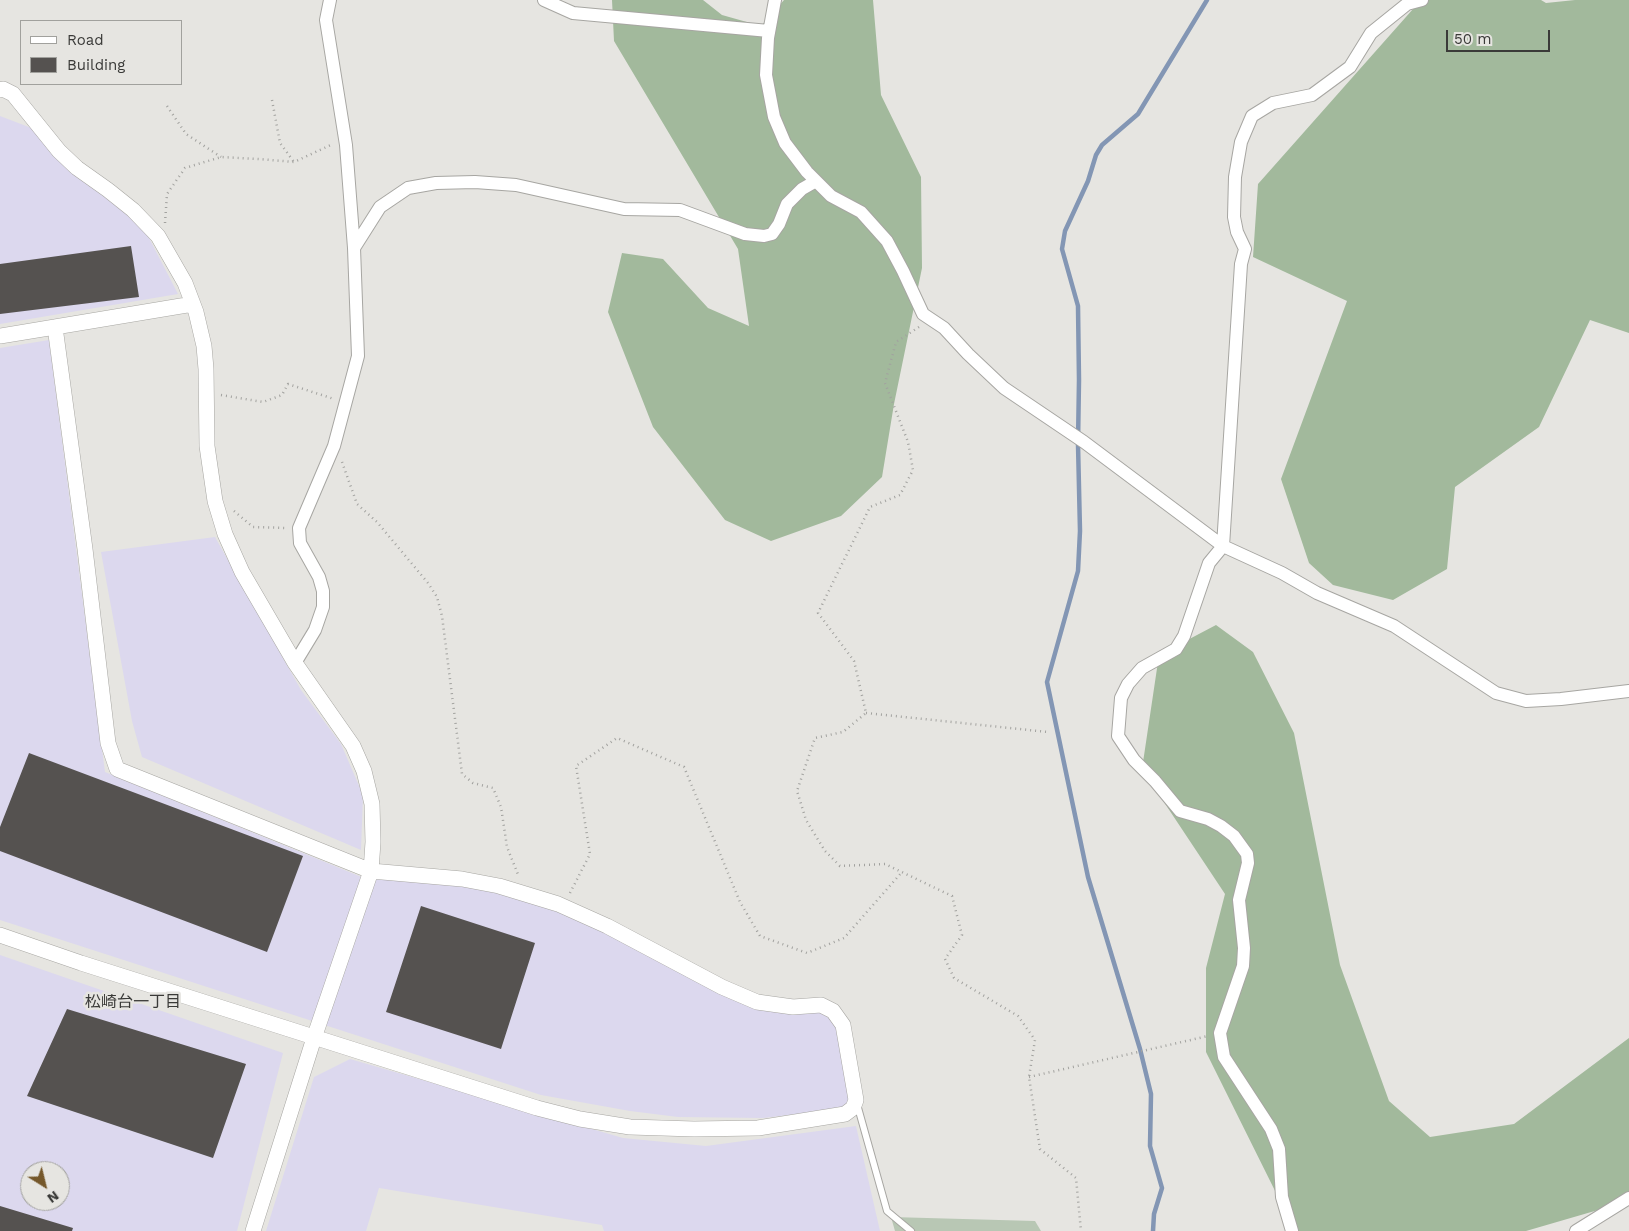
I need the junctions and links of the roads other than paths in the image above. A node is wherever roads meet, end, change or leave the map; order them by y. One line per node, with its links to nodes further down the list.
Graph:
1 (330, 0): 8 (street)
2 (544, 0): 5 (street)
3 (775, 0): 5 (street)
4 (1422, 0): 12 (street)
5 (769, 32): 7 (street)
6 (1, 88): 9 (street)
7 (816, 182): 8 (street); 12 (street)
8 (354, 248): 13 (street)
9 (193, 304): 10 (street); 13 (street)
10 (55, 327): 11 (street); 15 (street)
11 (0, 336)
12 (1223, 546): 14 (street); 22 (street)
13 (295, 663): 15 (street)
14 (1629, 691)
15 (371, 871): 17 (street); 18 (street)
16 (0, 935): 17 (street)
17 (314, 1038): 18 (street); 20 (street)
18 (856, 1100): 21 (lane)
19 (1629, 1198): 23 (street)
20 (253, 1231)
21 (911, 1231)
22 (1292, 1231)
23 (1576, 1231)

